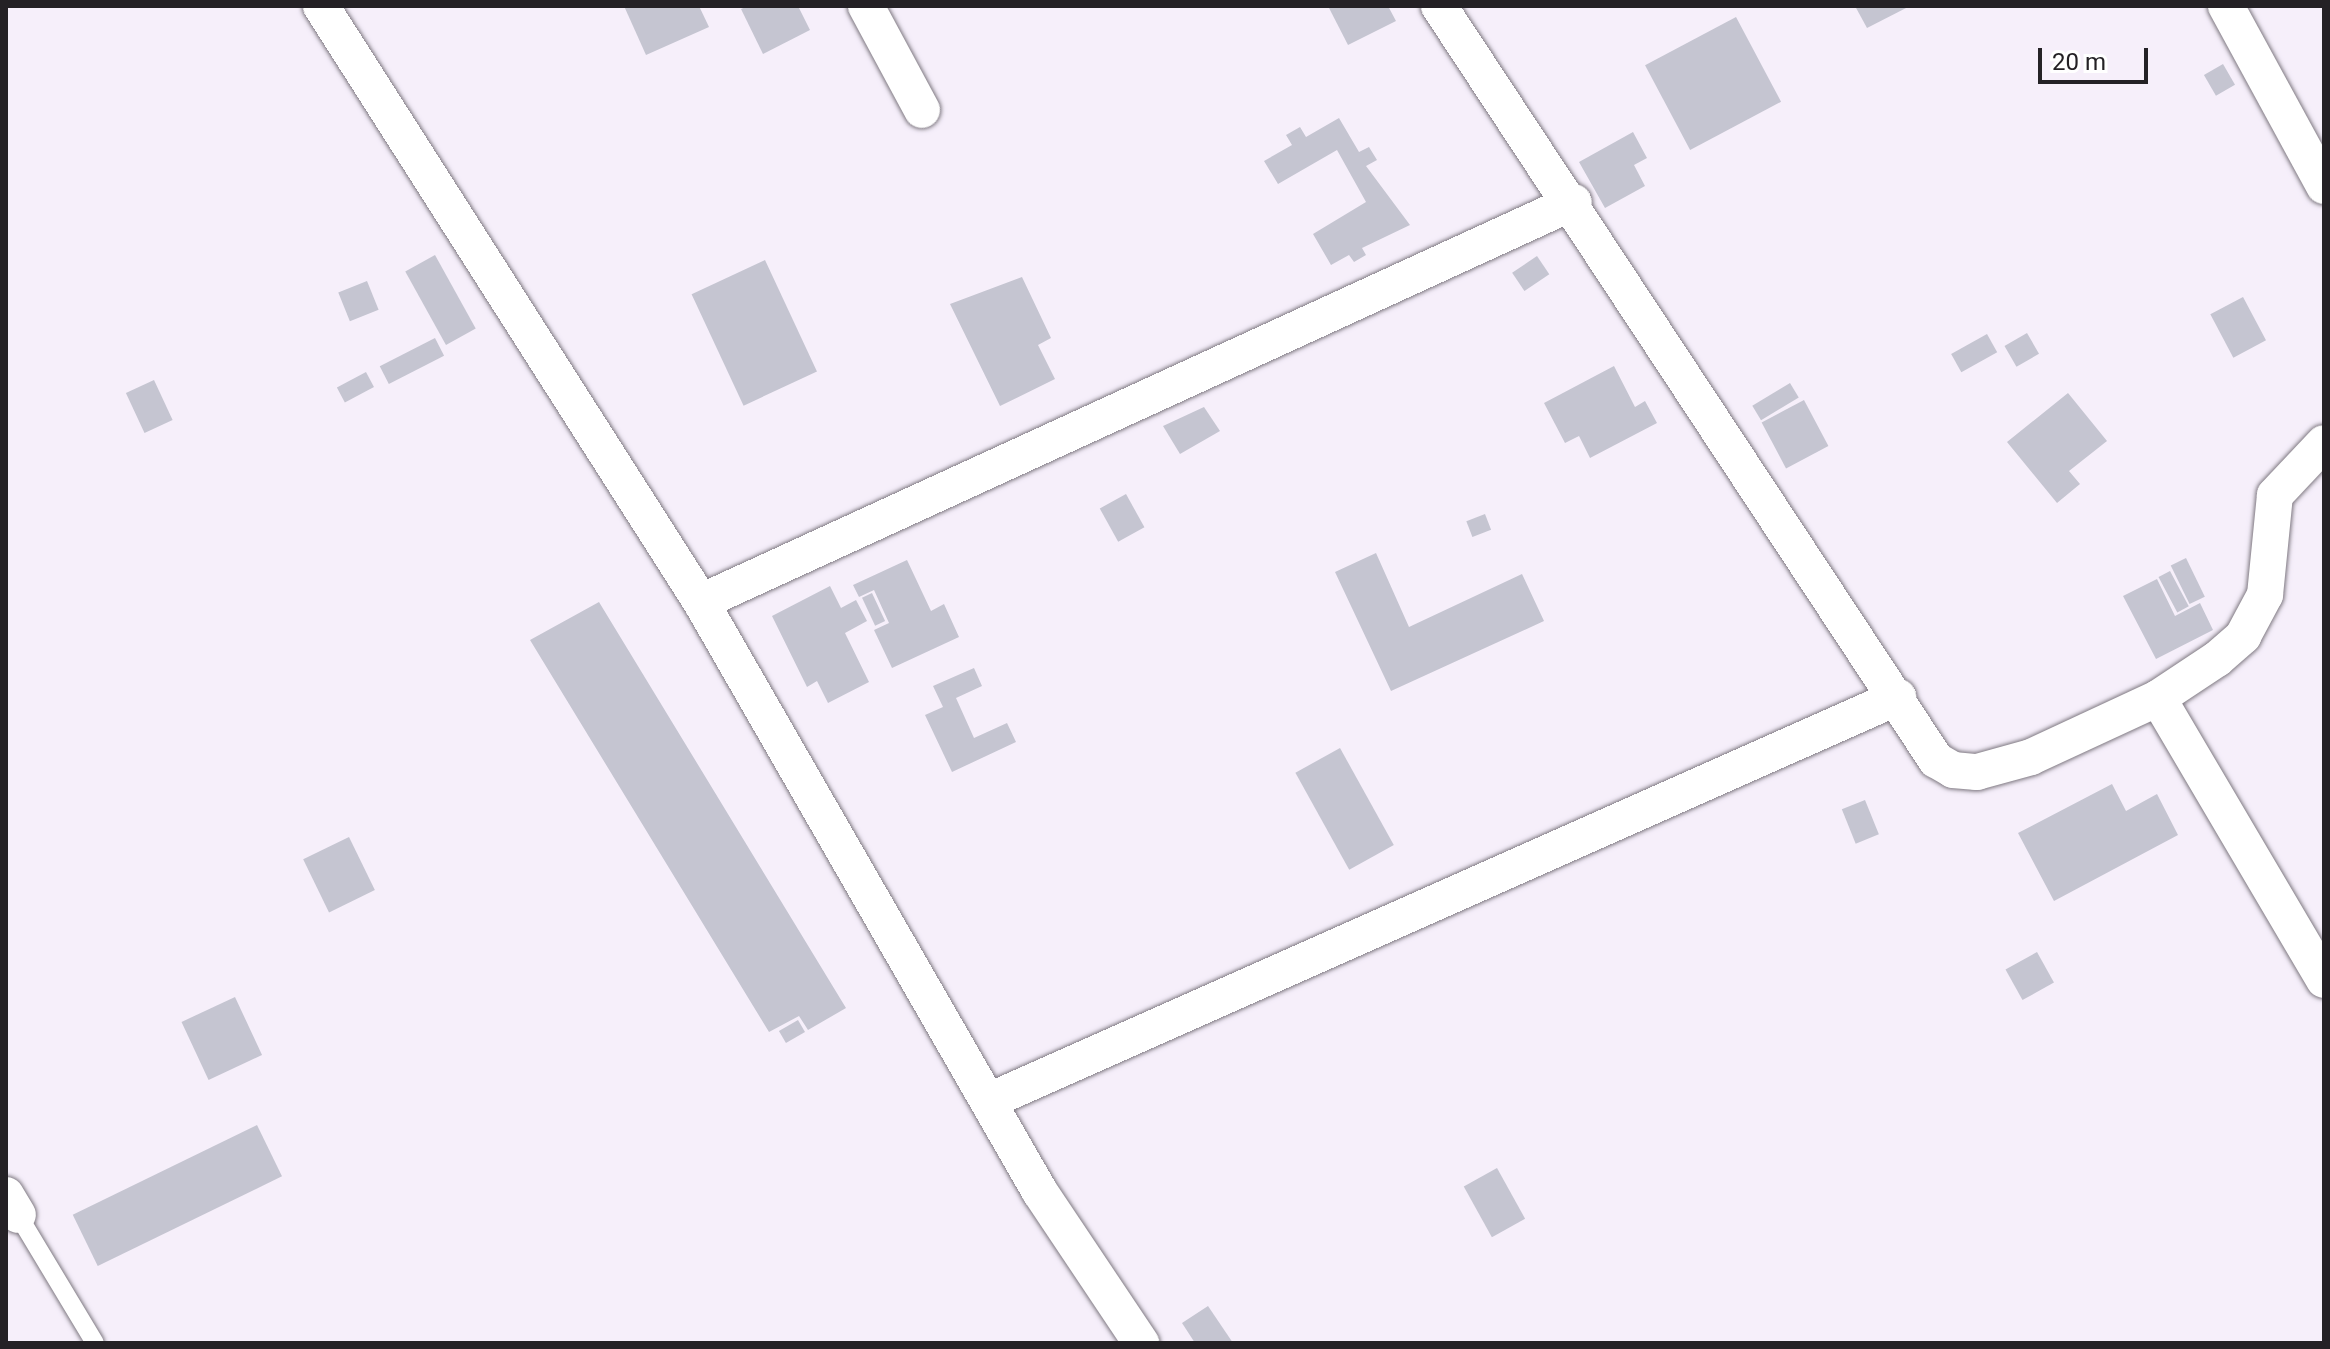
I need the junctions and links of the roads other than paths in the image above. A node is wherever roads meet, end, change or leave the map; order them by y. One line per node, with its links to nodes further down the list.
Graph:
1 (321, 6): 9 (street)
2 (866, 6): 5 (street)
3 (1439, 6): 7 (street)
4 (2226, 6): 6 (street)
5 (922, 110)
6 (2324, 186)
7 (1574, 202): 9 (street); 10 (street)
8 (2324, 443): 11 (street)
9 (701, 602): 13 (street)
10 (1898, 697): 11 (street); 13 (street)
11 (2158, 698): 12 (street)
12 (2324, 980)
13 (989, 1101): 16 (street)
14 (12, 1205): 15 (lane)
15 (95, 1343)
16 (1141, 1343)

